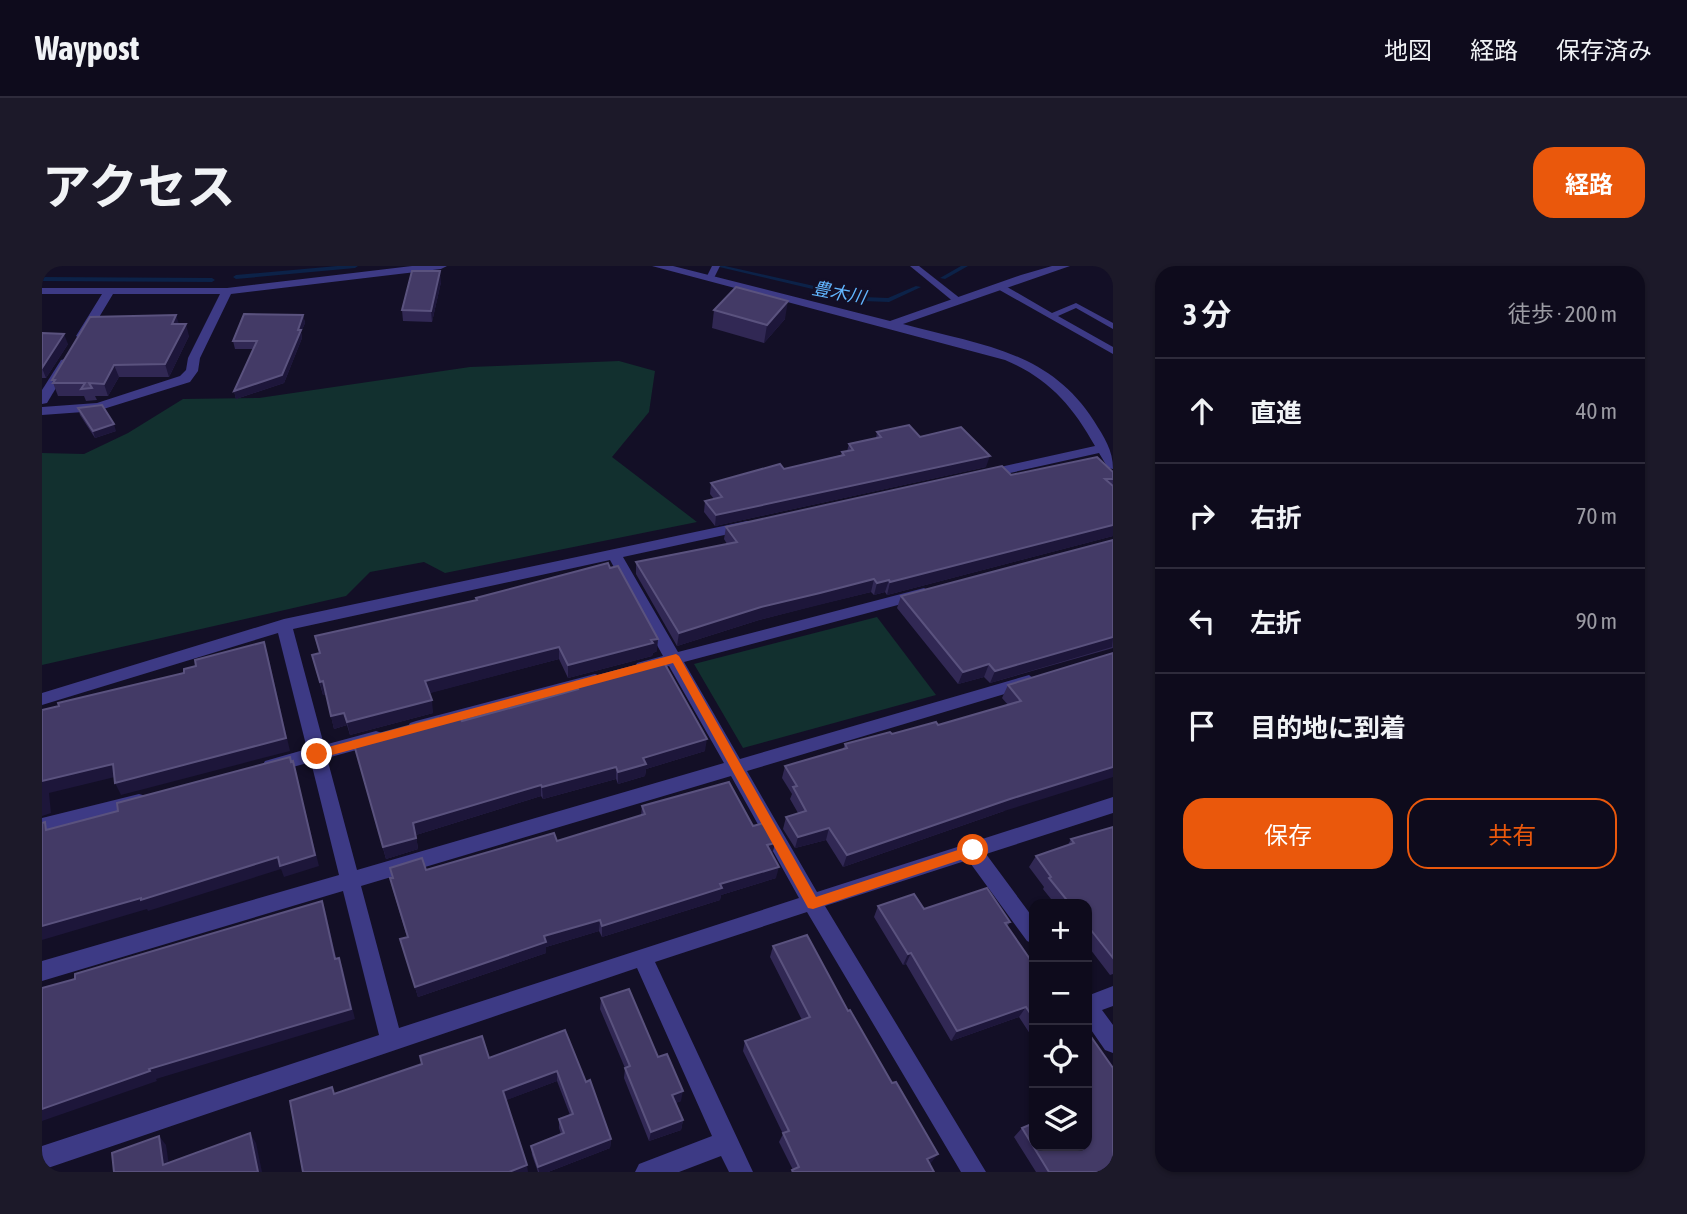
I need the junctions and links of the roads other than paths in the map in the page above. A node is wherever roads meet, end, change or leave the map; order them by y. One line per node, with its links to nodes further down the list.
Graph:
1 (441, 266): 8 (street)
2 (658, 266): 5 (street)
3 (914, 266): 10 (lane)
4 (1064, 266): 6 (street)
5 (713, 272): 12 (street)
6 (999, 286): 10 (street); 11 (lane)
7 (42, 291): 9 (street)
8 (227, 291): 9 (street); 16 (street)
9 (109, 292): 15 (street)
10 (958, 301): 12 (street)
11 (1051, 316): 13 (lane); 14 (lane)
12 (892, 324): 17 (street)
13 (1113, 326)
14 (1113, 351)
15 (42, 400)
16 (42, 411)
17 (1103, 448): 18 (street); 19 (street)
18 (1113, 465)
19 (968, 478)
20 (764, 523): 21 (street)
21 (615, 555): 23 (street); 24 (street)
22 (941, 588): 24 (street)
23 (284, 625): 26 (street); 27 (street)
24 (676, 658): 27 (street); 28 (street)
25 (1048, 675): 28 (street)
26 (42, 699)
27 (317, 754): 29 (street); 34 (street)
28 (736, 767): 34 (street); 35 (street)
29 (252, 771)
30 (160, 795): 32 (street)
31 (1113, 805): 33 (street)
32 (42, 826)
33 (973, 850): 35 (street); 36 (street)
34 (350, 881): 38 (street); 42 (street)
35 (813, 904): 37 (street); 48 (street)
36 (1029, 927)
37 (642, 957): 42 (street); 44 (street)
38 (42, 971)
39 (1113, 996): 40 (street)
40 (1092, 1004)
41 (1092, 1013): 43 (street)
42 (392, 1042): 45 (street)
43 (1113, 1043)
44 (727, 1142): 46 (street); 47 (street)
45 (42, 1158)
46 (647, 1172)
47 (741, 1172)
48 (974, 1172)

